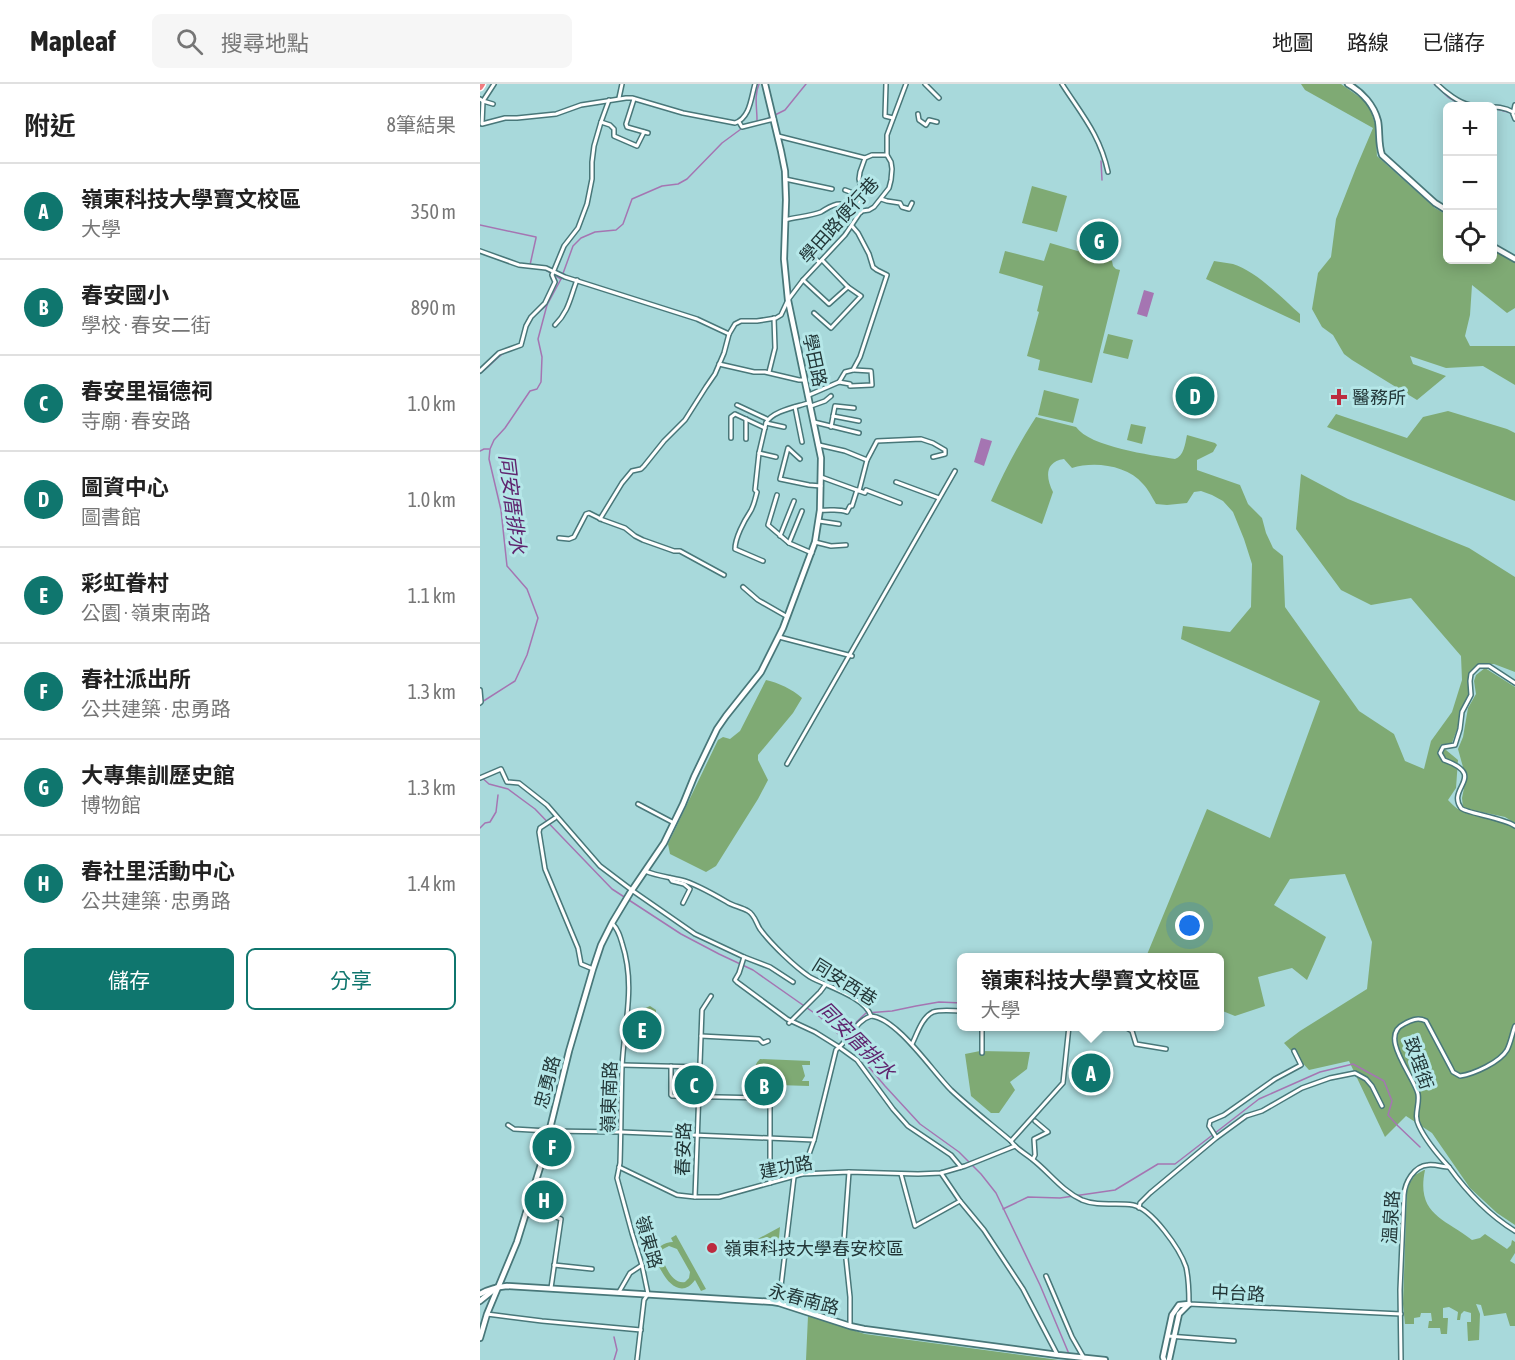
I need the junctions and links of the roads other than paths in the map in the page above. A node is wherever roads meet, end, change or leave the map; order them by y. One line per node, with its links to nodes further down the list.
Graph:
1 (494, 84): 14 (street)
2 (622, 84): 11 (street)
3 (755, 84): 23 (street)
4 (765, 84): 21 (main road, 學田路)
5 (886, 84): 20 (street)
6 (906, 84): 20 (street, 學田路便行巷)
7 (925, 84): 12 (street)
8 (1062, 84): 29 (street)
9 (1348, 84): 37 (main road)
10 (1437, 84): 19 (street)
11 (619, 98): 13 (street); 15 (street)
12 (939, 98)
13 (634, 99): 22 (street); 23 (street)
14 (482, 100): 16 (street); 25 (street)
15 (609, 100): 22 (street); 25 (street)
16 (493, 104)
17 (1515, 105): 19 (street)
18 (918, 114): 24 (street)
19 (1514, 115)
20 (893, 118): 27 (street, 學田路便行巷)
21 (774, 120): 23 (street); 26 (main road, 學田路)
22 (601, 122): 46 (street)
23 (739, 122)
24 (937, 122)
25 (481, 125)
26 (778, 136): 28 (street); 30 (main road, 學田路)
27 (887, 155): 28 (street); 34 (street, 學田路便行巷)
28 (865, 158): 33 (street)
29 (1108, 172)
30 (785, 179): 31 (street); 39 (main road, 學田路)
31 (832, 189)
32 (845, 190): 33 (street)
33 (861, 196): 38 (street)
34 (881, 199): 35 (street); 38 (street, 學田路便行巷)
35 (912, 203)
36 (840, 204): 39 (street)
37 (1445, 210)
38 (861, 212): 40 (street, 學田路便行巷)
39 (785, 220): 50 (main road, 學田路)
40 (852, 226): 45 (street, 學田路便行巷); 56 (street)
41 (819, 234): 45 (street)
42 (1497, 249): 44 (main road)
43 (480, 251): 46 (street)
44 (1515, 259)
45 (820, 261): 48 (street, 學田路便行巷); 49 (street)
46 (554, 273): 47 (street); 57 (street)
47 (577, 280): 53 (street); 54 (street)
48 (803, 280): 49 (street); 50 (street, 學田路便行巷)
49 (848, 287): 51 (street)
50 (788, 300): 52 (street, 學田路便行巷); 59 (main road, 學田路)
51 (814, 313)
52 (774, 318): 54 (street); 58 (street)
53 (555, 324)
54 (729, 334): 55 (street)
55 (719, 364): 58 (street); 96 (street)
56 (853, 370): 60 (street); 60 (street)
57 (480, 371)
58 (768, 373): 59 (street)
59 (806, 380): 61 (main road, 學田路)
60 (839, 382): 61 (street)
61 (809, 395): 63 (main road, 學田路)
62 (831, 396): 63 (street)
63 (810, 404): 65 (street); 71 (main road, 學田路)
64 (737, 405): 69 (street)
65 (795, 407): 69 (street); 78 (street)
66 (854, 408): 67 (street)
67 (833, 416): 70 (street); 73 (street)
68 (746, 419): 74 (street); 76 (street); 77 (street)
69 (766, 421): 72 (street); 74 (street)
70 (859, 421)
71 (814, 422): 73 (street); 79 (main road, 學田路)
72 (783, 427)
73 (831, 427): 75 (street)
74 (765, 428): 80 (street)
75 (859, 433)
76 (731, 438)
77 (746, 439)
78 (802, 442)
79 (819, 445): 84 (street); 86 (main road, 學田路)
80 (759, 453): 81 (street); 105 (street)
81 (776, 457)
82 (933, 458): 84 (street)
83 (800, 459): 88 (street)
84 (867, 460): 89 (street)
85 (955, 471): 91 (street)
86 (821, 477): 88 (main road, 學田路); 89 (street)
87 (896, 482): 91 (street)
88 (821, 486): 94 (main road, 學田路)
89 (858, 491): 93 (street); 94 (street)
90 (777, 495): 99 (street)
91 (939, 498): 110 (street)
92 (794, 501): 99 (street)
93 (900, 503)
94 (820, 510): 97 (main road, 學田路)
95 (802, 511): 102 (street)
96 (600, 519): 100 (street); 106 (street)
97 (819, 521): 98 (street); 101 (main road, 學田路)
98 (839, 524)
99 (780, 536): 102 (street)
100 (559, 538)
101 (815, 542): 103 (street); 104 (main road, 學田路)
102 (789, 543): 104 (street)
103 (846, 545)
104 (812, 553): 108 (main road, 學田路)
105 (764, 561)
106 (724, 575)
107 (743, 587): 108 (street)
108 (788, 616): 109 (main road, 學田路)
109 (779, 637): 110 (street); 118 (main road)
110 (850, 656): 114 (street)
111 (1515, 683): 119 (street)
112 (480, 690): 113 (street)
113 (480, 703)
114 (787, 764)
115 (480, 778): 122 (street)
116 (638, 804): 118 (street)
117 (555, 818): 126 (street)
118 (674, 823): 120 (main road)
119 (1515, 825)
120 (645, 871): 121 (street, 同安西巷); 122 (main road)
121 (670, 878): 123 (street); 128 (street, 同安西巷)
122 (631, 891): 124 (main road, 忠勇路); 125 (street)
123 (683, 903)
124 (612, 923): 126 (main road, 忠勇路); 144 (street, 嶺東南路)
125 (744, 958): 127 (street); 132 (street)
126 (593, 969): 151 (main road, 忠勇路)
127 (793, 982)
128 (826, 984): 131 (street, 同安西巷); 132 (street)
129 (711, 996): 137 (street, 春安路)
130 (957, 1011): 139 (street)
131 (871, 1016): 139 (street, 同安西巷); 140 (street)
132 (790, 1022): 140 (street)
133 (1515, 1026): 162 (street, 致理街)
134 (982, 1031): 143 (street)
135 (1068, 1031): 157 (street)
136 (1130, 1031): 141 (street)
137 (701, 1036): 138 (street); 146 (street, 春安路)
138 (768, 1041)
139 (912, 1044): 157 (street, 同安西巷)
140 (839, 1047): 156 (street); 161 (street)
141 (1166, 1049)
142 (1294, 1051): 155 (street)
143 (982, 1053)
144 (622, 1065): 145 (street); 152 (street, 嶺東南路)
145 (671, 1066): 146 (street); 147 (street)
146 (700, 1067): 147 (street, 春安路)
147 (699, 1096): 153 (street, 春安路); 154 (street)
148 (1382, 1106): 155 (street)
149 (1035, 1121): 159 (street)
150 (508, 1125): 151 (street)
151 (548, 1131): 152 (street); 172 (main road, 忠勇路)
152 (621, 1132): 153 (street); 160 (street, 嶺東南路)
153 (698, 1135): 154 (street); 169 (street, 春安路)
154 (770, 1138): 156 (street); 168 (street)
155 (1216, 1138): 171 (street)
156 (814, 1140): 165 (street)
157 (1011, 1141): 158 (street, 同安西巷)
158 (1015, 1146): 159 (street); 161 (street, 建功路)
159 (1033, 1159): 171 (street)
160 (619, 1167): 169 (street, 建功路); 175 (street, 嶺東路)
161 (963, 1167): 164 (street, 建功路)
162 (1449, 1167): 173 (street); 187 (street, 溫泉路)
163 (849, 1172): 165 (street, 建功路); 166 (street, 建功路); 188 (street)
164 (941, 1173): 166 (street, 建功路); 170 (street)
165 (802, 1174): 167 (street, 建功路)
166 (901, 1174): 170 (street)
167 (794, 1177): 168 (street, 建功路); 184 (street)
168 (770, 1183): 169 (street, 建功路)
169 (695, 1197)
170 (960, 1201): 193 (street)
171 (1139, 1208): 185 (street, 中台路)
172 (525, 1214): 174 (street); 178 (main road, 忠勇路)
173 (1515, 1231)
174 (554, 1265): 176 (street); 179 (street)
175 (642, 1265): 180 (street); 182 (street, 嶺東路)
176 (592, 1269)
177 (1046, 1276): 194 (street)
178 (498, 1287): 179 (main road, 永春南路); 181 (main road, 永春南路); 183 (main road); 186 (main road, 忠勇路)
179 (550, 1289): 180 (main road, 永春南路)
180 (619, 1292): 182 (main road, 永春南路)
181 (480, 1294)
182 (648, 1294): 184 (main road, 永春南路); 189 (street, 嶺東路)
183 (480, 1301)
184 (779, 1303): 188 (main road, 永春南路)
185 (1189, 1304): 187 (street, 中台路); 190 (main road)
186 (487, 1314): 189 (street); 191 (main road, 忠勇路)
187 (1401, 1314): 199 (street, 溫泉路)
188 (850, 1326): 193 (main road, 永春南路)
189 (641, 1330): 195 (street, 嶺東路)
190 (1171, 1337): 192 (street); 197 (main road); 198 (main road)
191 (480, 1338)
192 (1234, 1341)
193 (1058, 1355): 194 (main road, 永春南路)
194 (1082, 1357): 196 (main road)
195 (637, 1360)
196 (1105, 1360)
197 (1164, 1360)
198 (1169, 1360)
199 (1401, 1360)

